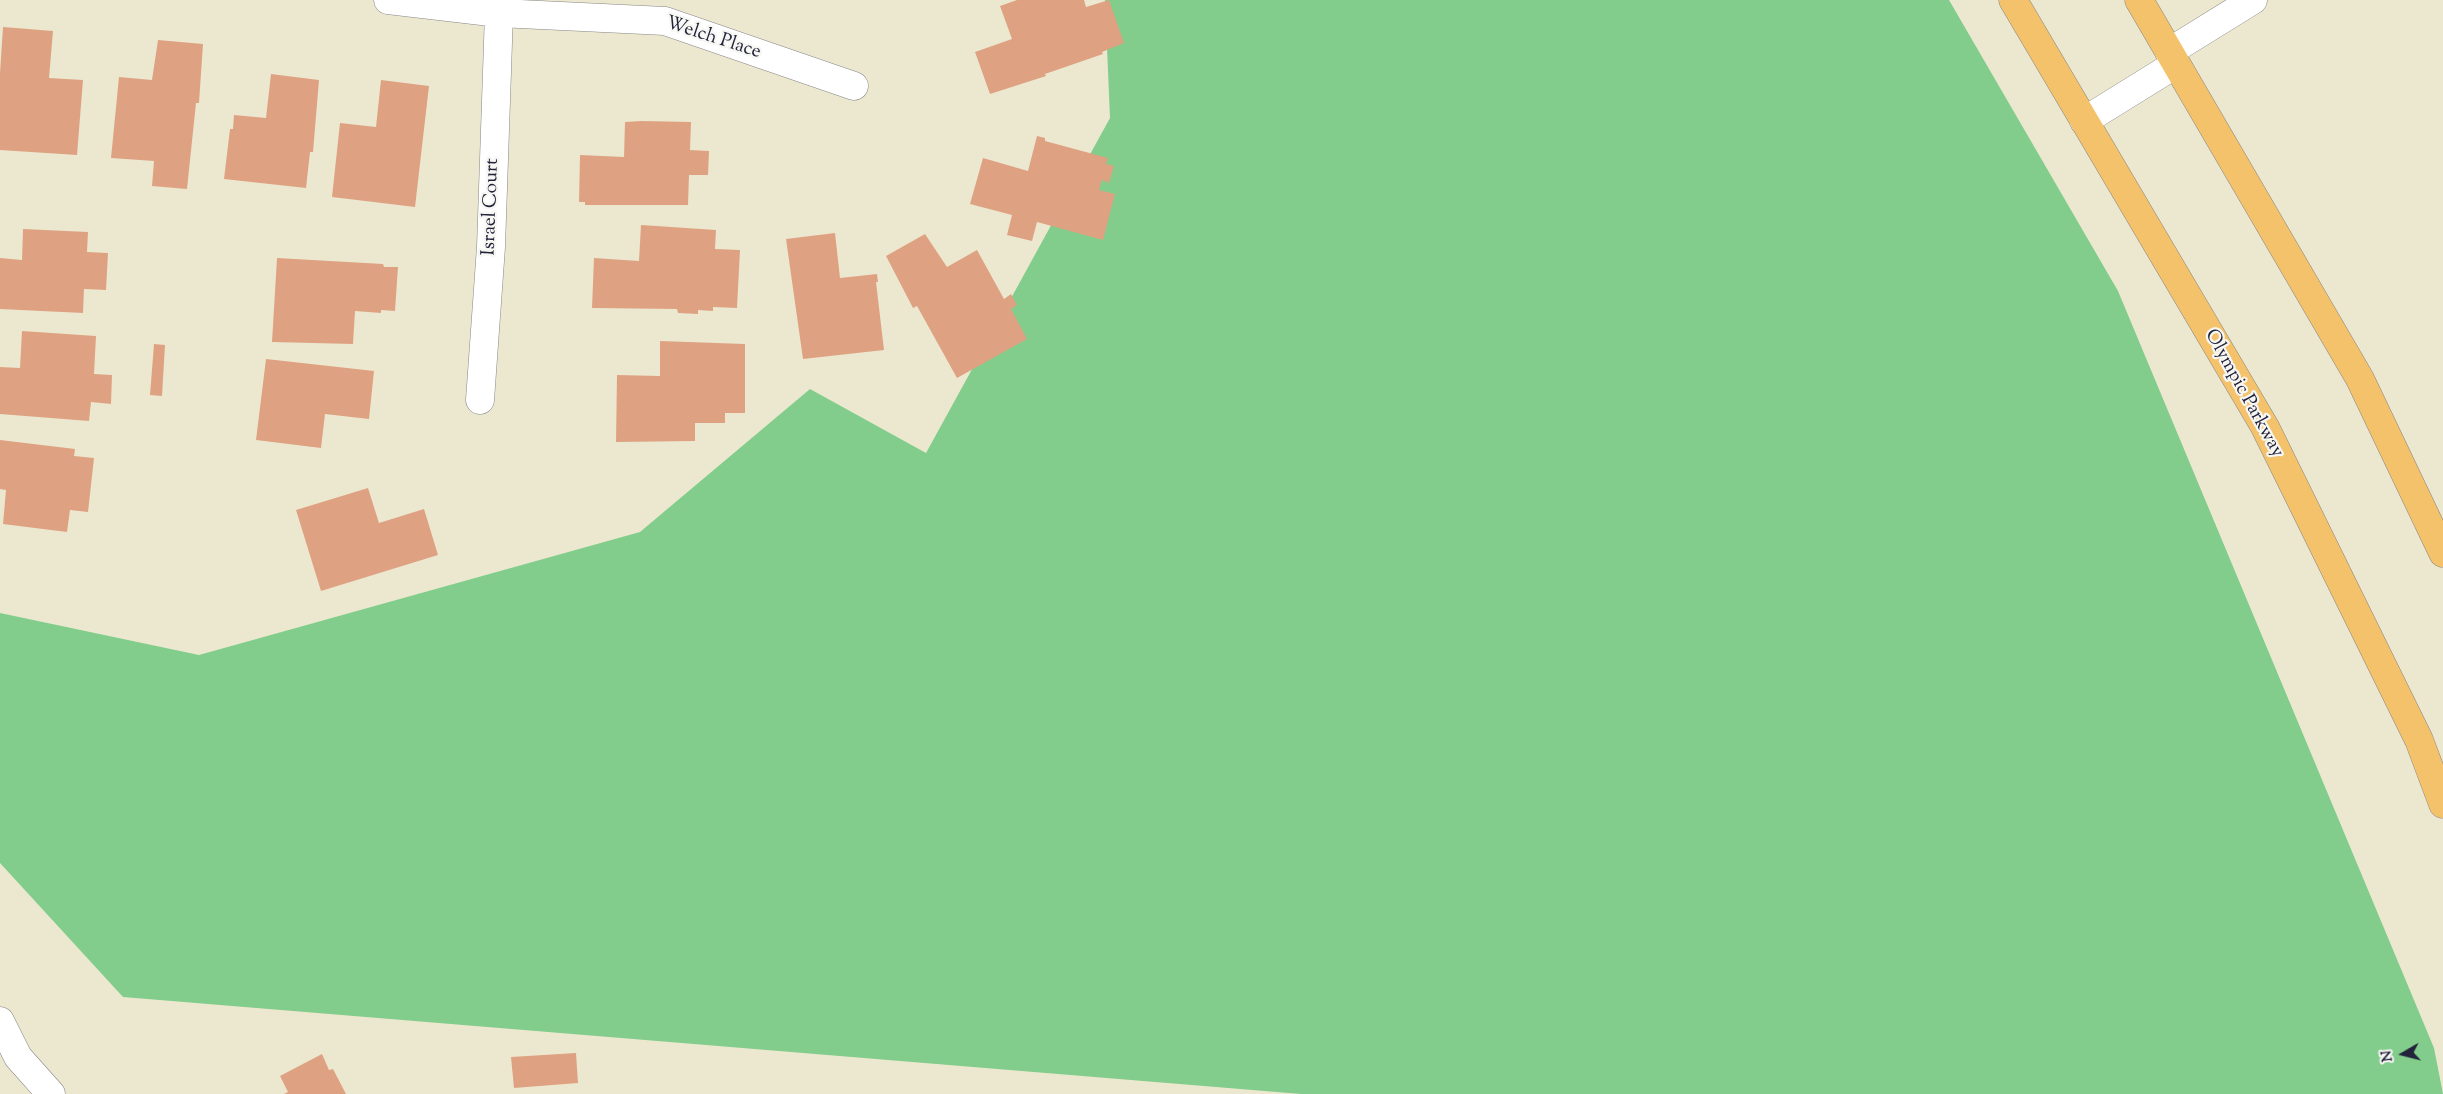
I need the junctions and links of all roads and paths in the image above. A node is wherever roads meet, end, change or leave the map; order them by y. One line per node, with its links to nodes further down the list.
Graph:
1 (388, 0): 5 (street, Welch Place)
2 (2013, 0): 8 (main road, Olympic Parkway)
3 (2139, 0): 6 (main road)
4 (2253, 0): 6 (street)
5 (499, 13): 7 (street, Welch Place); 9 (street, Israel Court)
6 (2173, 58): 8 (street); 10 (main road)
7 (854, 86)
8 (2084, 121): 11 (main road, Olympic Parkway)
9 (480, 400)
10 (2443, 553)
11 (2443, 804)
12 (0, 1021): 13 (street)
13 (51, 1094)

